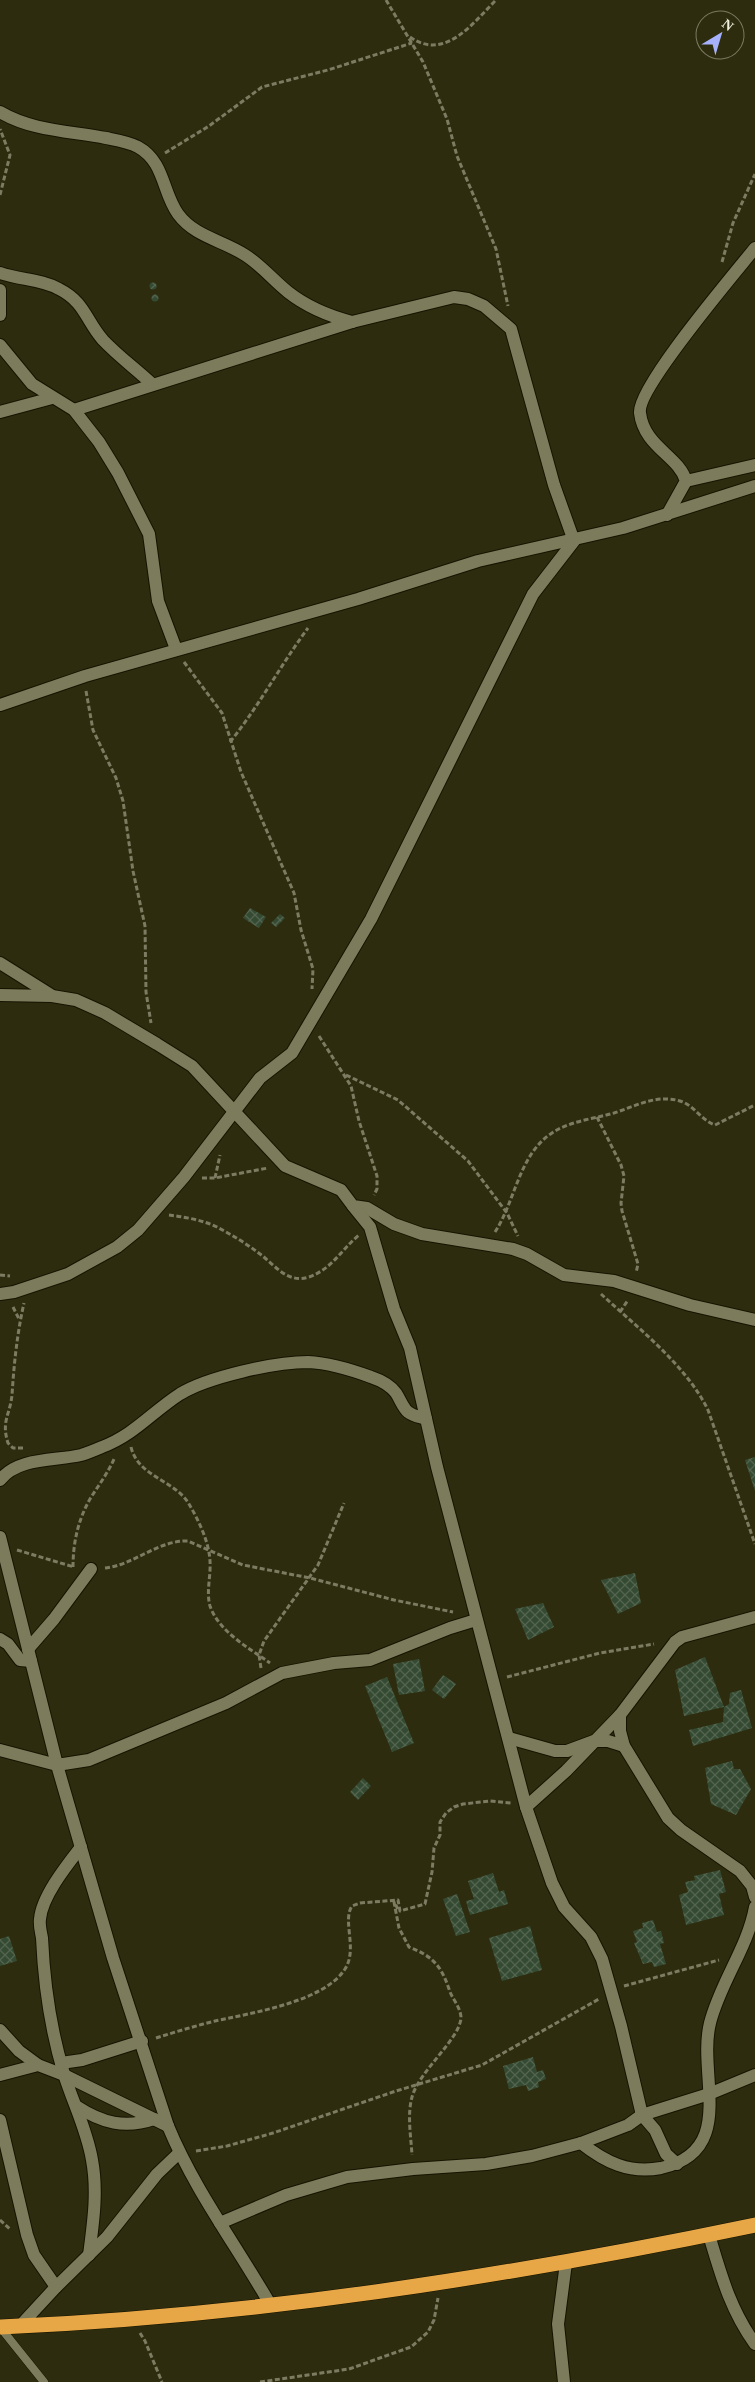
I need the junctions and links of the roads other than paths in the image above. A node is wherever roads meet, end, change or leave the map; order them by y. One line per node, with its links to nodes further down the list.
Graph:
1 (0, 112): 6 (street)
2 (755, 248): 13 (street)
3 (0, 274): 8 (street)
4 (0, 290): 5 (street)
5 (0, 315)
6 (352, 322): 8 (street); 16 (street)
7 (0, 345): 9 (street)
8 (152, 384): 10 (street)
9 (52, 398): 10 (street); 11 (street)
10 (74, 410): 17 (street)
11 (0, 412)
12 (755, 465): 13 (street)
13 (686, 481): 15 (street)
14 (755, 486): 15 (street)
15 (667, 515): 16 (street)
16 (574, 541): 17 (street); 22 (street)
17 (176, 649): 18 (street)
18 (0, 705)
19 (0, 963): 21 (street)
20 (0, 995): 21 (street)
21 (52, 996): 22 (street)
22 (235, 1112): 23 (street); 24 (street)
23 (353, 1206): 25 (street); 26 (street)
24 (0, 1294)
25 (755, 1320)
26 (426, 1419): 27 (street); 31 (street)
27 (0, 1480)
28 (1, 1541): 33 (street)
29 (91, 1569): 33 (street)
30 (755, 1617): 34 (street)
31 (476, 1619): 35 (street); 39 (street)
32 (0, 1639): 33 (street)
33 (29, 1655): 39 (street)
34 (620, 1716): 36 (street); 37 (street)
35 (509, 1738): 36 (street); 40 (street)
36 (594, 1741): 37 (street); 40 (street)
37 (624, 1746): 42 (street)
38 (0, 1750): 39 (street)
39 (57, 1765): 41 (street)
40 (526, 1807): 52 (street)
41 (81, 1847): 45 (street); 47 (street)
42 (755, 1897)
43 (755, 1913): 50 (street)
44 (0, 2030): 46 (street)
45 (142, 2041): 47 (street); 55 (street)
46 (38, 2065): 47 (street); 48 (street)
47 (63, 2069): 51 (street); 53 (street)
48 (0, 2075)
49 (755, 2075): 50 (street)
50 (709, 2094): 52 (street); 58 (street)
51 (76, 2106): 53 (street); 62 (street)
52 (642, 2115): 56 (street); 58 (street)
53 (154, 2119): 55 (street)
54 (0, 2120): 64 (street)
55 (168, 2126): 57 (street)
56 (581, 2143): 58 (street); 59 (street)
57 (179, 2153): 59 (street); 62 (street)
58 (677, 2164)
59 (220, 2223): 65 (street)
60 (755, 2225): 61 (highway)
61 (709, 2235): 63 (highway); 68 (street)
62 (89, 2255): 64 (street)
63 (566, 2263): 65 (highway); 70 (street)
64 (56, 2286): 67 (street)
65 (270, 2304): 67 (highway)
66 (0, 2327): 67 (highway); 69 (lane)
67 (19, 2327)
68 (755, 2344)
69 (44, 2382)
70 (564, 2382)

